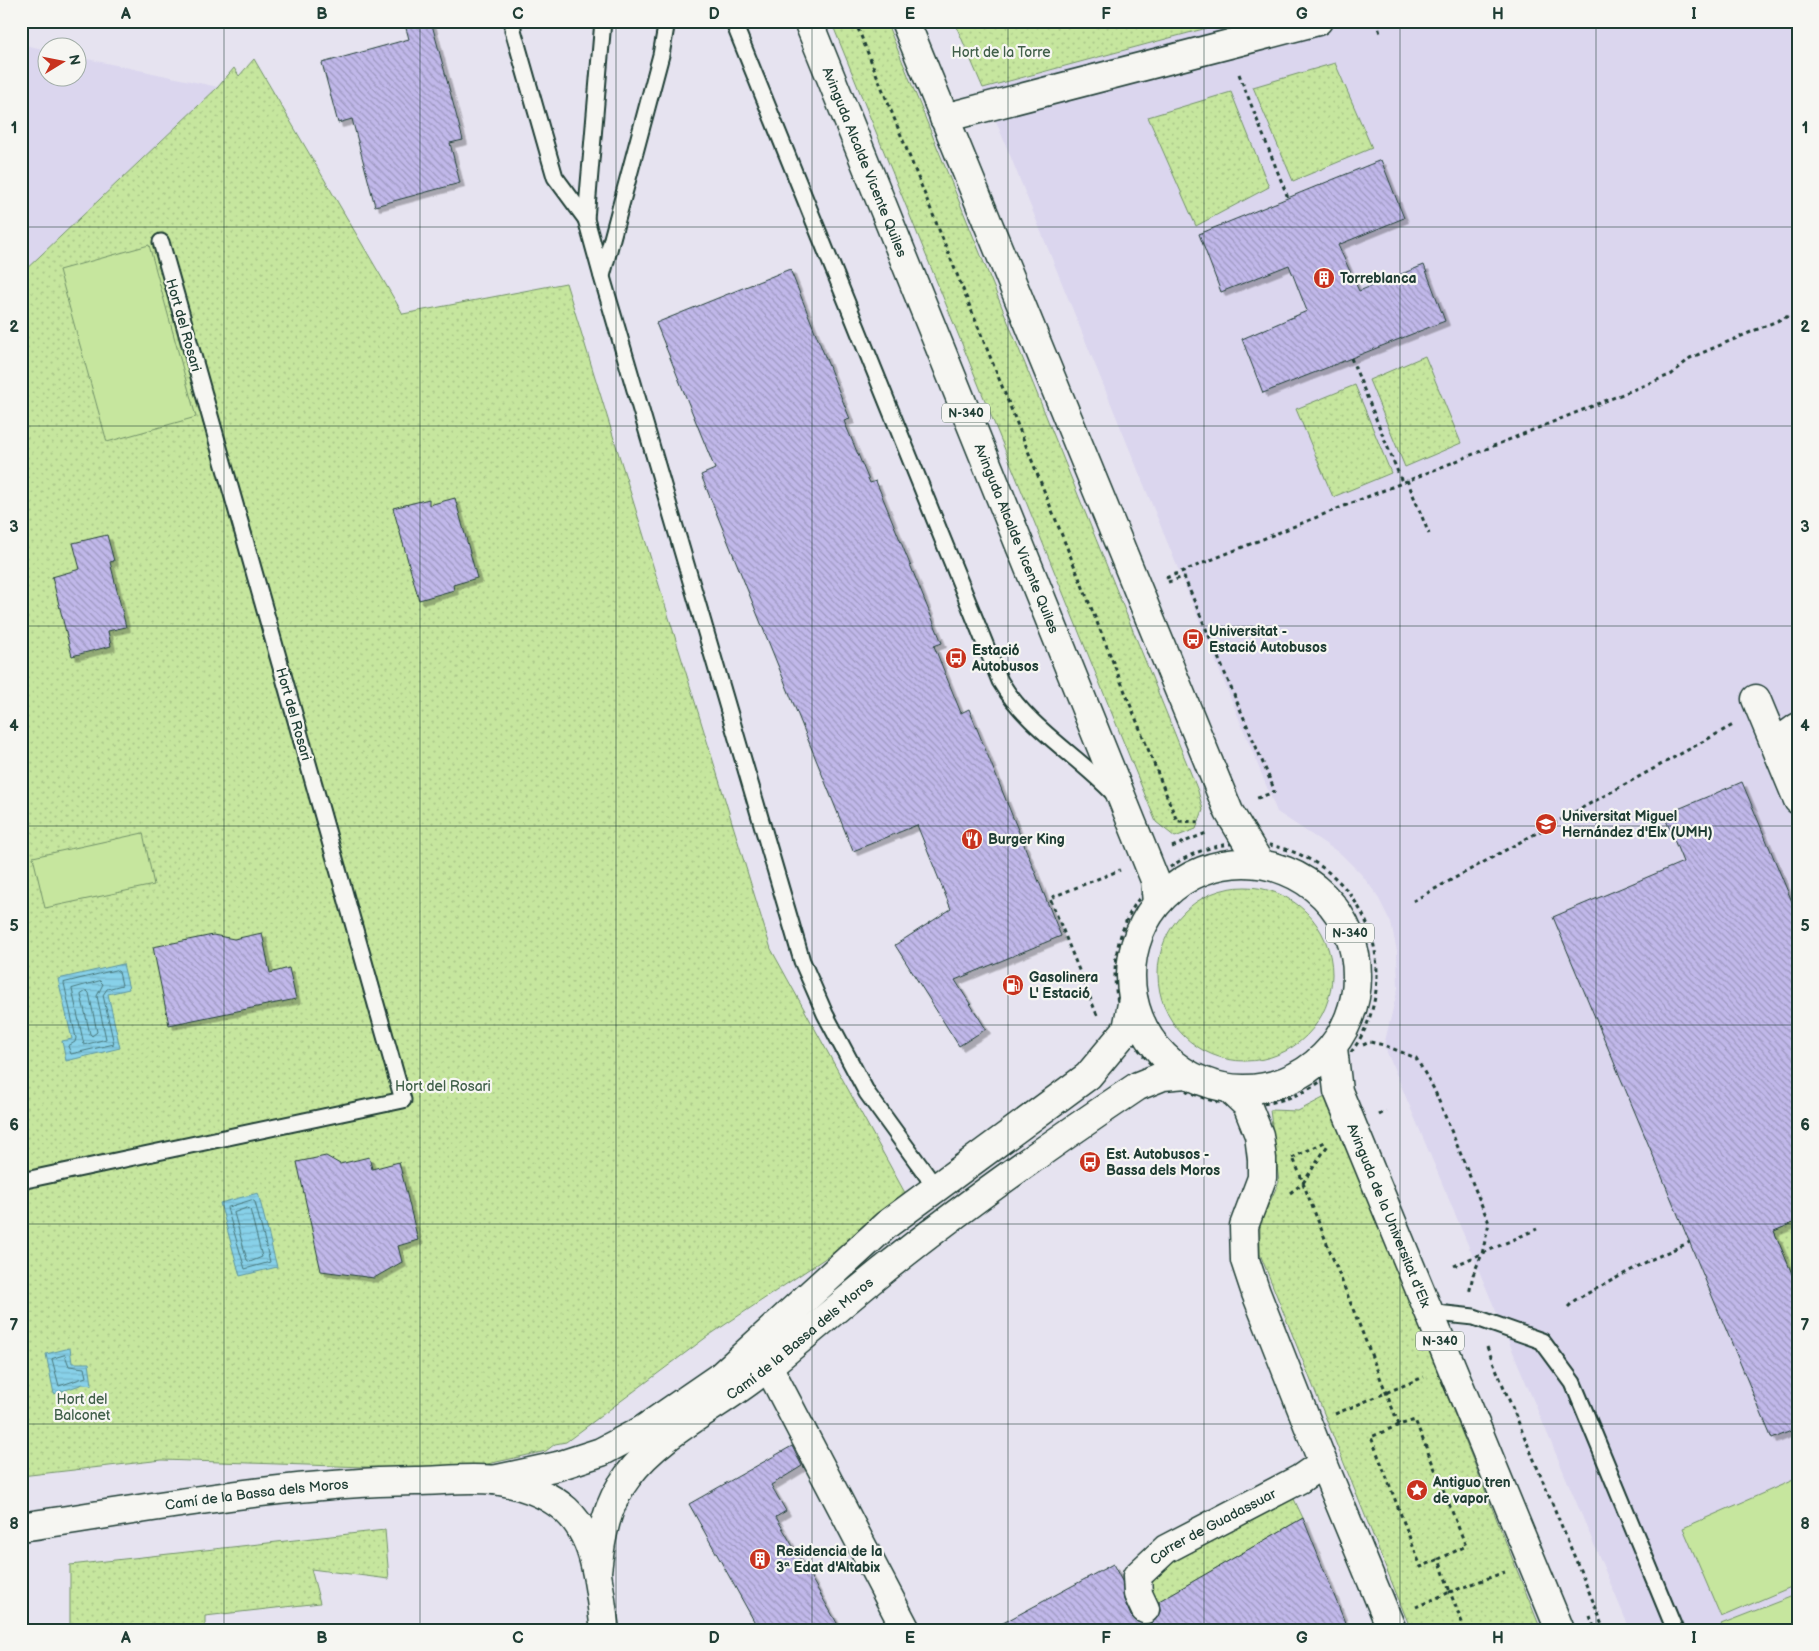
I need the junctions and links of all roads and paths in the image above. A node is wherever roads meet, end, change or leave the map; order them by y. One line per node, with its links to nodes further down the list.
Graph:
1 (513, 21): 14 (lane)
2 (602, 21): 14 (lane)
3 (667, 21): 16 (lane)
4 (732, 21): 28 (lane)
5 (808, 21): 28 (main road, Avinguda Alcalde Vicente Quiles / N-340)
6 (855, 21): 29 (path)
7 (904, 21): 12 (main road)
8 (1318, 21): 12 (main road)
9 (1377, 21): 10 (path)
10 (1380, 34)
11 (1240, 74): 13 (path)
12 (944, 118): 32 (main road)
13 (1288, 198)
14 (586, 219): 16 (lane)
15 (161, 242): 43 (lane, Hort del Rosari)
16 (602, 277): 45 (lane)
17 (1798, 312): 19 (path)
18 (1351, 358): 20 (path)
19 (1407, 480): 20 (path); 21 (path)
20 (1402, 482): 22 (path)
21 (1429, 534)
22 (1165, 578)
23 (1756, 699): 26 (main road)
24 (1740, 721): 35 (path)
25 (1798, 727): 26 (main road)
26 (1779, 754): 27 (main road)
27 (1798, 800)
28 (1124, 806): 34 (main road, N-340)
29 (1177, 821)
30 (1210, 831): 31 (path)
31 (1165, 850)
32 (1253, 852): 34 (main road, N-340); 34 (path); 38 (main road, N-340); 38 (path)
33 (1120, 870): 37 (path)
34 (1156, 891): 36 (main road, N-340); 37 (path)
35 (1413, 900)
36 (1133, 999): 37 (main road, Camí de la Bassa dels Moros); 39 (main road, N-340)
37 (1114, 1026): 39 (path); 45 (main road, Camí de la Bassa dels Moros)
38 (1340, 1056): 40 (main road, N-340); 40 (path); 49 (path); 52 (main road, Avinguda de la Universitat d'Elx / N-340)
39 (1175, 1075): 40 (main road, N-340); 40 (path); 54 (main road, Camí de la Bassa dels Moros)
40 (1238, 1097): 59 (main road)
41 (1293, 1157): 42 (path); 44 (path); 44 (path)
42 (1286, 1160)
43 (21, 1181)
44 (1303, 1183): 46 (path); 56 (path)
45 (936, 1188): 60 (main road, Camí de la Bassa dels Moros)
46 (1283, 1198)
47 (1537, 1229): 49 (path)
48 (1690, 1242): 51 (path)
49 (1482, 1254): 50 (path); 53 (path)
50 (1454, 1266)
51 (1568, 1306)
52 (1428, 1312): 53 (lane); 69 (main road, Avinguda de la Universitat d'Elx / N-340)
53 (1476, 1318): 70 (path); 71 (lane)
54 (768, 1366): 63 (main road, Camí de la Bassa dels Moros); 67 (main road)
55 (1429, 1374): 56 (path)
56 (1385, 1392): 57 (path); 58 (path)
57 (1327, 1417)
58 (1399, 1425): 62 (path); 62 (path)
59 (1323, 1463): 65 (main road, Carrer de Guadassuar); 68 (main road)
60 (492, 1480): 61 (main road, Camí de la Bassa dels Moros); 63 (main road, Camí de la Bassa dels Moros)
61 (21, 1527)
62 (1439, 1558): 64 (path)
63 (597, 1571): 66 (main road)
64 (1415, 1607)
65 (1145, 1609)
66 (605, 1630)
67 (906, 1630)
68 (1392, 1630)
69 (1560, 1630)
70 (1605, 1630)
71 (1675, 1630)

